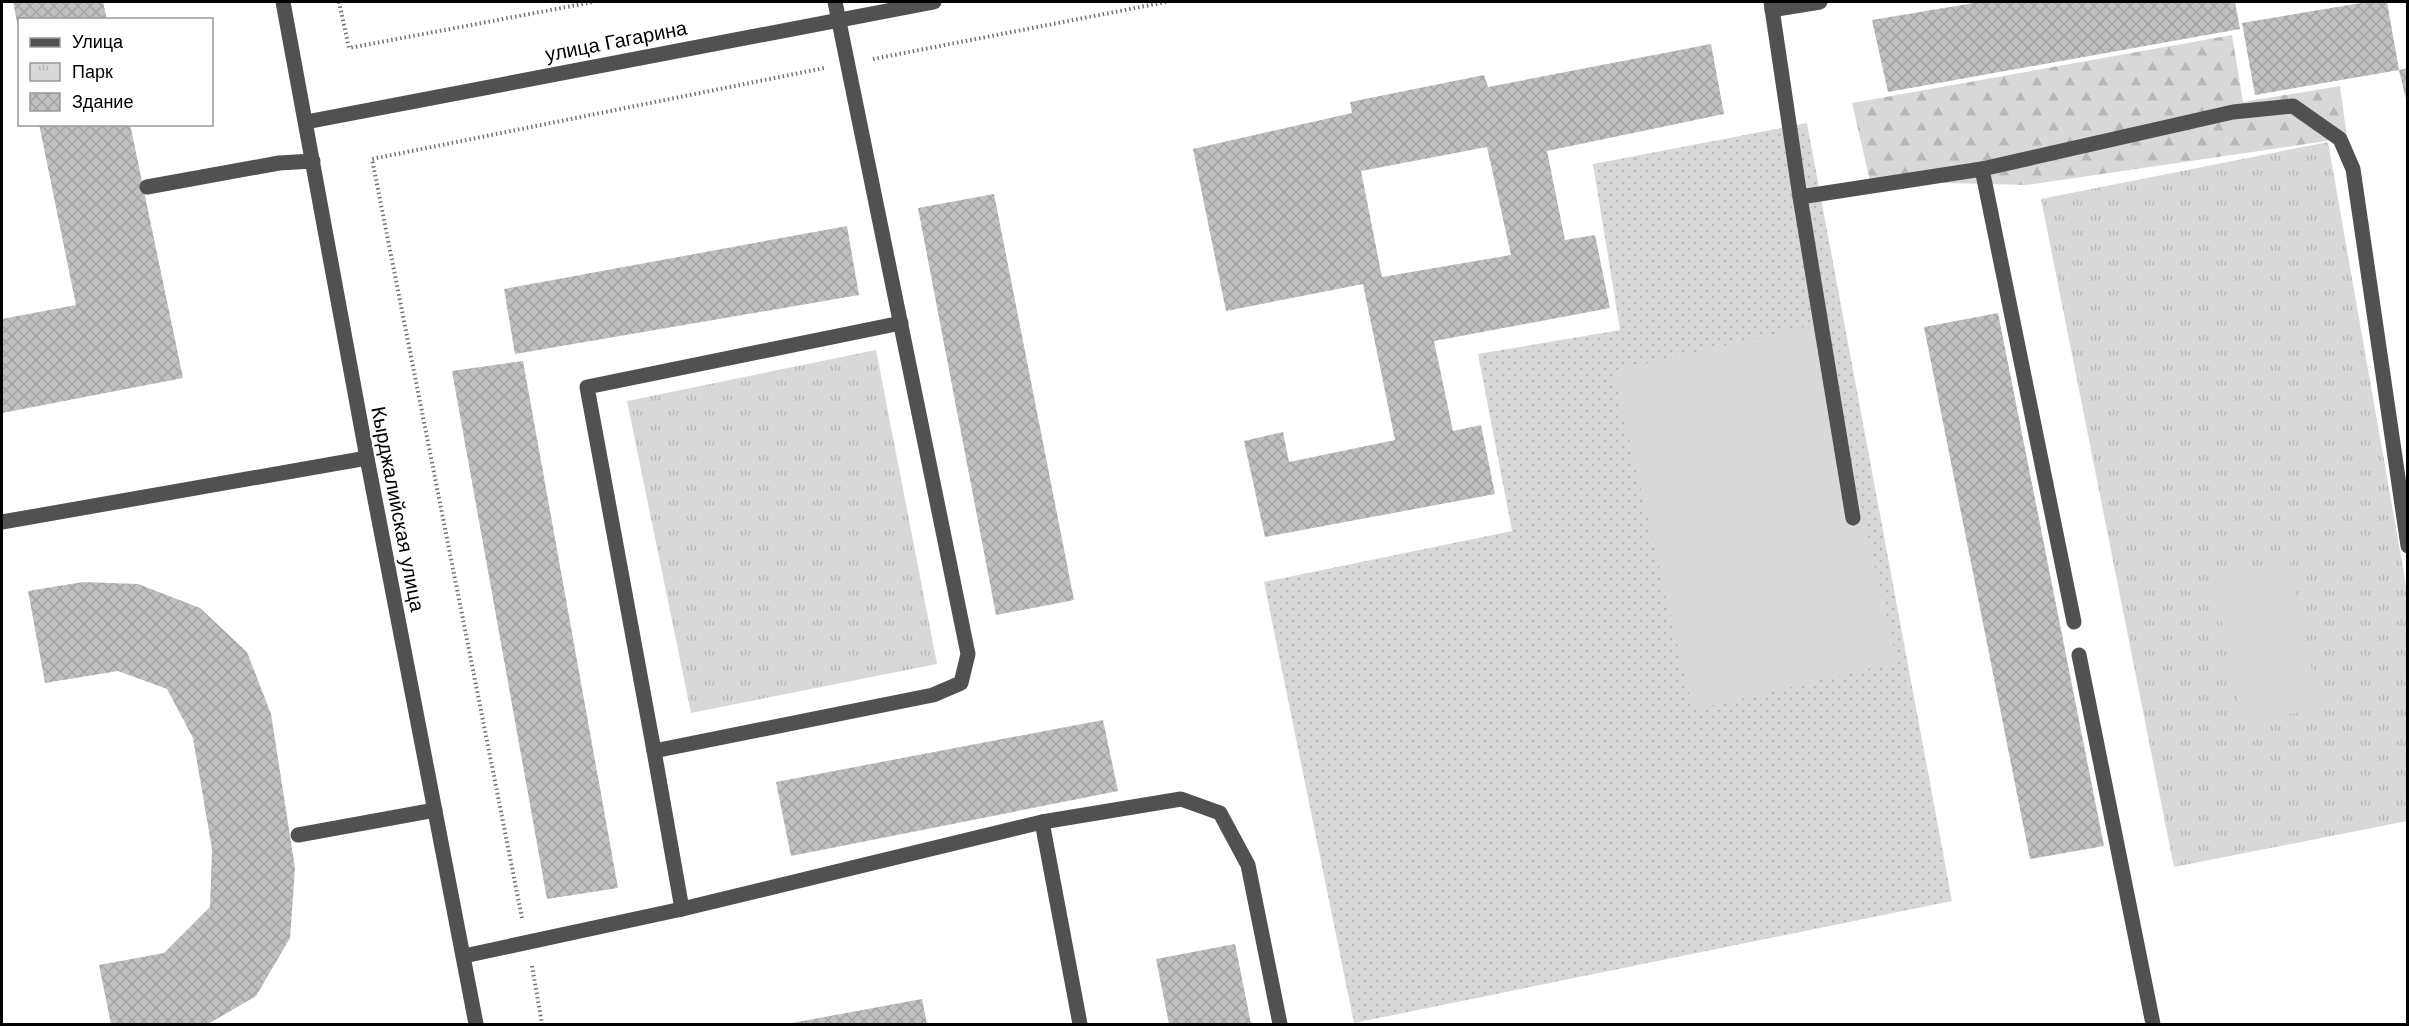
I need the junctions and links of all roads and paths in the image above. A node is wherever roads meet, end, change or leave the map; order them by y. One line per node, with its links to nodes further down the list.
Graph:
1 (283, 2): 11 (street, Кырджалийская улица)
2 (339, 2): 3 (path)
3 (593, 2)
4 (835, 2): 9 (street)
5 (934, 2): 9 (street, улица Гагарина)
6 (1166, 2): 10 (path)
7 (1820, 2): 8 (street)
8 (1772, 6): 15 (street)
9 (838, 20): 10 (street); 11 (street, улица Гагарина)
10 (848, 64): 16 (street); 28 (path)
11 (306, 122): 12 (street, Кырджалийская улица)
12 (313, 161): 14 (street); 17 (street, Кырджалийская улица)
13 (1982, 169): 15 (street); 20 (street); 21 (street)
14 (147, 187)
15 (1800, 197): 18 (street)
16 (901, 323): 23 (street); 23 (street)
17 (367, 458): 19 (street); 24 (street, Кырджалийская улица)
18 (1853, 518)
19 (2, 522)
20 (2408, 546)
21 (2074, 622)
22 (2079, 655): 34 (street)
23 (654, 751): 27 (street)
24 (435, 810): 26 (street); 29 (street, Кырджалийская улица)
25 (1042, 822): 27 (street); 32 (street); 33 (street)
26 (298, 835)
27 (682, 909): 28 (street)
28 (528, 944): 29 (street); 31 (path)
29 (464, 957): 30 (street, Кырджалийская улица)
30 (476, 1024)
31 (542, 1024)
32 (1080, 1024)
33 (1280, 1024)
34 (2153, 1024)

